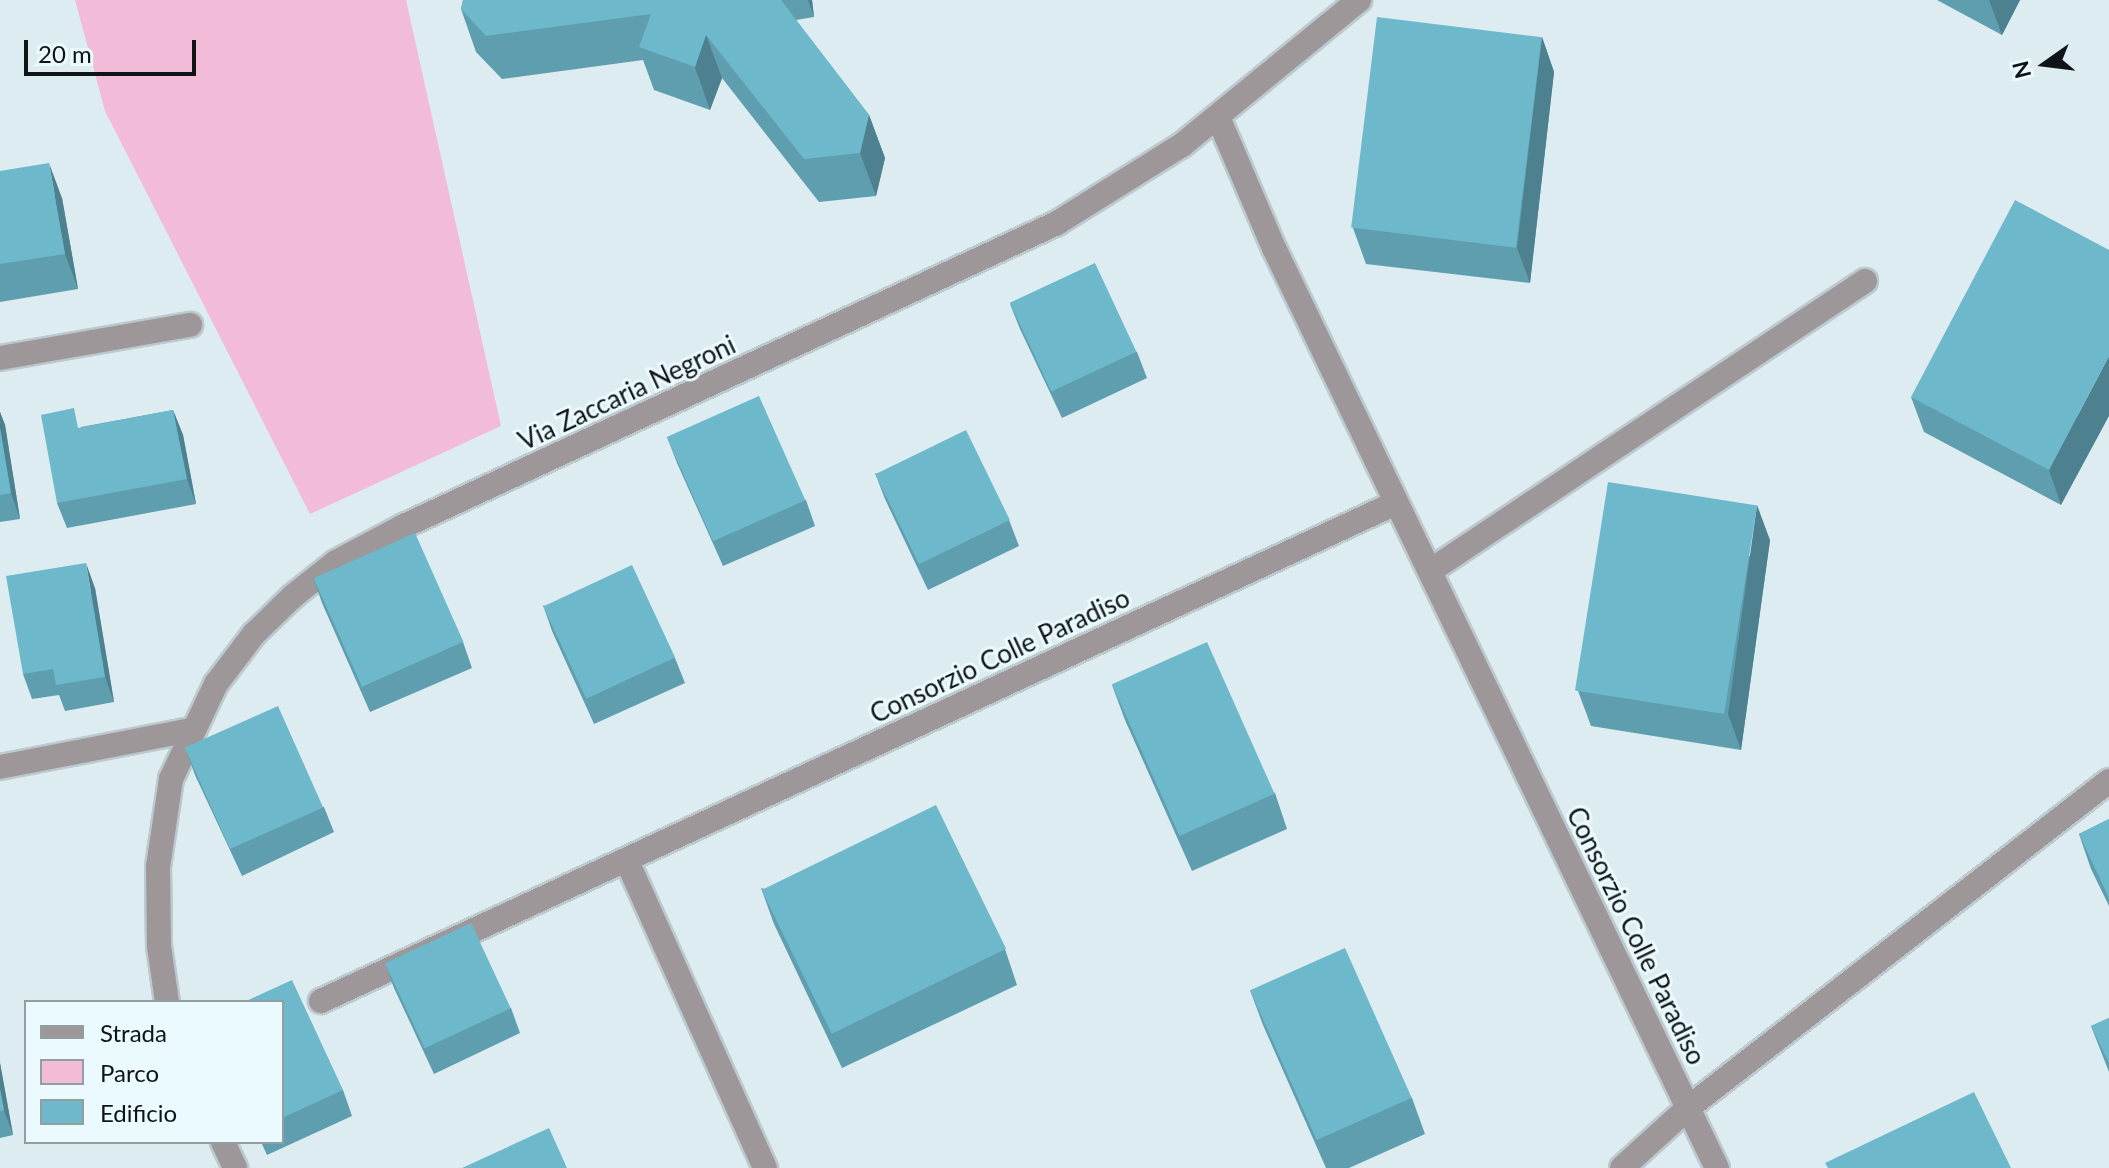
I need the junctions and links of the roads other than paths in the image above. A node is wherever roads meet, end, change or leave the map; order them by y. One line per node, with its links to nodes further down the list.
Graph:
1 (1359, 0): 2 (street, Via Zaccaria Negroni)
2 (1218, 117): 6 (street, Consorzio Colle Paradiso); 8 (street, Via Zaccaria Negroni)
3 (1865, 281): 7 (street)
4 (190, 325): 5 (street)
5 (0, 358)
6 (1396, 503): 7 (street, Consorzio Colle Paradiso); 11 (street, Consorzio Colle Paradiso)
7 (1430, 571): 14 (street, Consorzio Colle Paradiso)
8 (190, 730): 9 (street); 12 (street, Via Zaccaria Negroni)
9 (0, 767)
10 (2109, 781): 14 (street, Consorzio Colle Paradiso)
11 (627, 861): 13 (street, Consorzio Colle Paradiso); 17 (street)
12 (167, 1000)
13 (321, 1001)
14 (1688, 1108): 18 (street, Consorzio Colle Paradiso); 19 (street, Consorzio Colle Paradiso)
15 (224, 1144): 16 (street)
16 (235, 1168)
17 (765, 1168)
18 (1622, 1168)
19 (1717, 1168)

